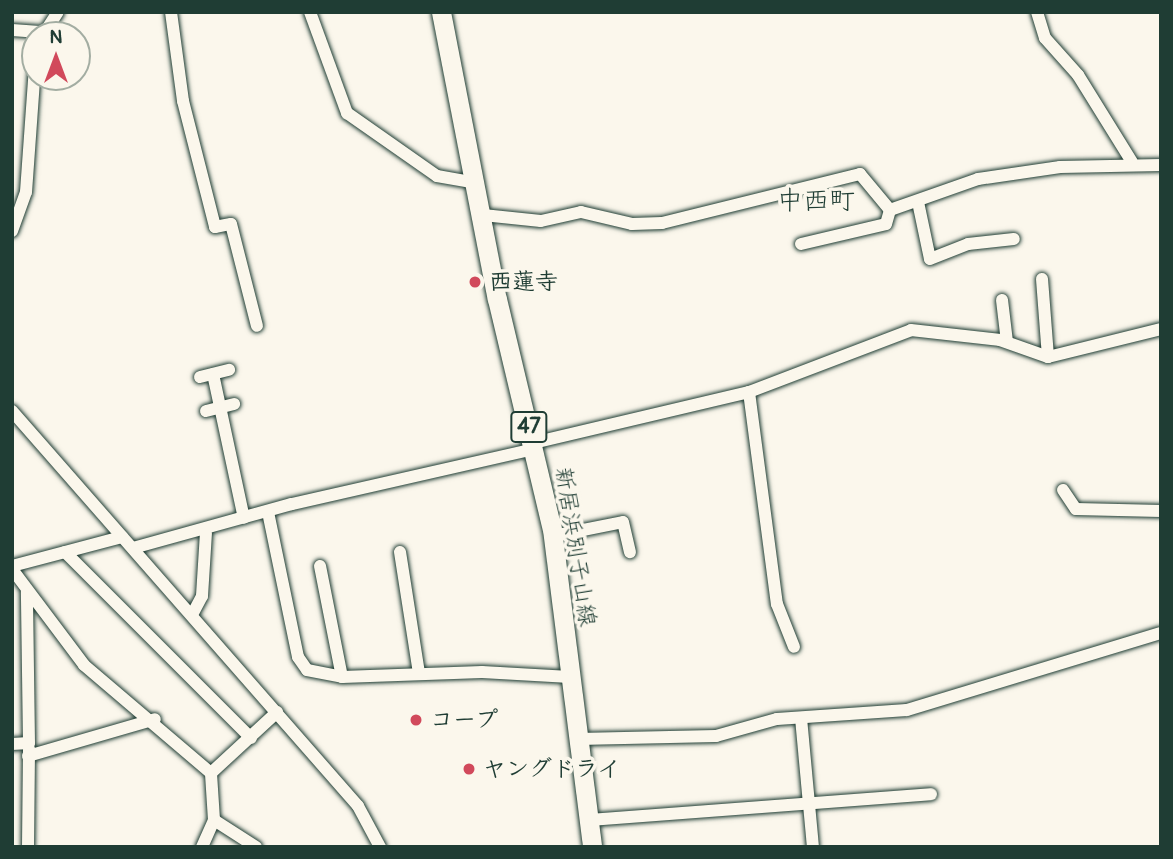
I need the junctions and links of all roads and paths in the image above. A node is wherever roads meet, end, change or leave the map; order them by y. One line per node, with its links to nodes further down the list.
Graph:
1 (171, 12): 17 (street)
2 (310, 12): 8 (street)
3 (441, 12): 8 (main road, 新居浜別子山線 / 47)
4 (1037, 12): 6 (street)
5 (33, 91): 12 (street)
6 (1132, 162): 7 (street); 9 (street)
7 (1161, 165)
8 (477, 183): 11 (main road, 新居浜別子山線 / 47)
9 (918, 202): 10 (street); 13 (street)
10 (890, 210): 11 (street); 14 (street)
11 (482, 215): 28 (main road, 新居浜別子山線 / 47)
12 (12, 231)
13 (1014, 239)
14 (801, 244)
15 (1042, 279): 20 (street)
16 (1002, 300): 19 (street)
17 (257, 326)
18 (1161, 329): 20 (street)
19 (1007, 342): 20 (street); 24 (street)
20 (1048, 357)
21 (229, 370): 22 (street)
22 (214, 374): 23 (street); 25 (street)
23 (200, 377)
24 (749, 392): 28 (street); 47 (street)
25 (228, 405): 27 (street); 29 (street)
26 (12, 411): 37 (street)
27 (206, 411)
28 (534, 446): 33 (street); 36 (main road, 新居浜別子山線 / 47)
29 (230, 456): 30 (street); 34 (street)
30 (217, 459)
31 (1063, 490): 32 (street)
32 (1161, 511)
33 (268, 512): 34 (street); 49 (street)
34 (244, 518): 35 (street)
35 (206, 533): 38 (street); 45 (street)
36 (553, 536): 41 (street); 50 (main road, 新居浜別子山線 / 47)
37 (122, 537): 38 (street); 39 (street)
38 (133, 548): 45 (street)
39 (65, 552): 43 (street); 54 (street)
40 (400, 552): 48 (street)
41 (630, 552)
42 (320, 566): 49 (street)
43 (12, 568): 44 (street)
44 (27, 592): 53 (street); 57 (street)
45 (193, 613): 51 (street)
46 (1161, 633): 52 (street)
47 (794, 647)
48 (419, 674): 49 (street); 50 (street)
49 (342, 677)
50 (570, 677): 55 (main road, 新居浜別子山線 / 47)
51 (277, 712): 54 (street); 66 (street)
52 (801, 718): 55 (street); 60 (street)
53 (155, 719): 57 (street); 58 (street)
54 (251, 738): 58 (street)
55 (578, 739): 62 (main road, 新居浜別子山線 / 47)
56 (12, 744): 57 (street)
57 (28, 749): 63 (street)
58 (211, 773): 61 (street)
59 (931, 794): 60 (street)
60 (809, 802): 62 (street); 68 (street)
61 (214, 820): 64 (street); 65 (street)
62 (589, 820): 67 (main road, 新居浜別子山線 / 47)
63 (28, 847)
64 (202, 847)
65 (256, 847)
66 (380, 847)
67 (592, 847)
68 (813, 847)

